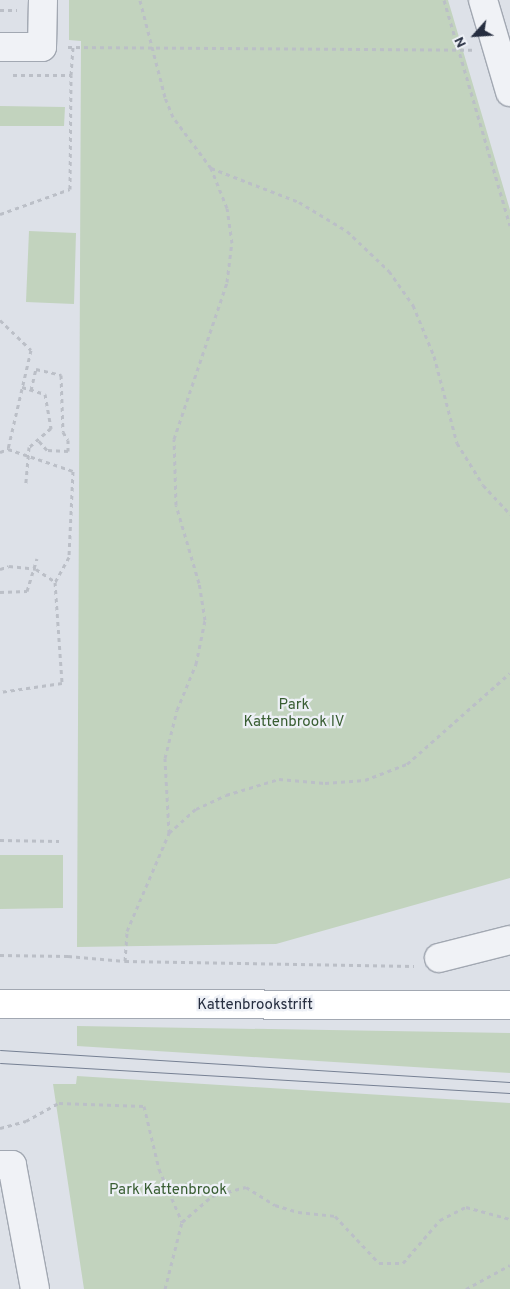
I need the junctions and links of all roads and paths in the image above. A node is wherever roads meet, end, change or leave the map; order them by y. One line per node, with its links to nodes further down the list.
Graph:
1 (43, 0): 6 (street)
2 (140, 0): 7 (path)
3 (444, 0): 8 (path)
4 (483, 0): 9 (street)
5 (0, 47): 6 (street)
6 (42, 47): 7 (path)
7 (150, 47): 8 (path); 12 (path)
8 (458, 49): 9 (path); 14 (path)
9 (504, 52): 11 (street)
10 (71, 75): 13 (path)
11 (510, 92)
12 (210, 168): 23 (path); 33 (path)
13 (0, 214)
14 (510, 226)
15 (0, 320): 16 (path)
16 (22, 387): 17 (path); 19 (path)
17 (31, 390): 18 (path); 18 (path)
18 (38, 440): 21 (path)
19 (8, 449): 20 (path); 21 (path)
20 (0, 452)
21 (26, 455): 22 (path); 27 (path)
22 (26, 484)
23 (510, 514)
24 (37, 558): 26 (path)
25 (0, 569): 26 (path)
26 (36, 570): 27 (path); 28 (path)
27 (55, 582): 32 (path)
28 (27, 591): 29 (path); 30 (path)
29 (0, 592)
30 (27, 597)
31 (510, 673): 33 (path)
32 (0, 692)
33 (169, 833): 38 (path)
34 (0, 840): 35 (path)
35 (59, 841)
36 (510, 940): 39 (street)
37 (0, 955): 38 (path)
38 (125, 961): 39 (path)
39 (428, 962)
40 (0, 1004): 41 (main road, Kattenbrookstrift)
41 (510, 1005)
42 (0, 1128): 45 (path)
43 (0, 1165): 47 (street)
44 (510, 1219): 45 (path)
45 (182, 1222): 48 (path)
46 (510, 1265): 49 (path)
47 (35, 1289)
48 (165, 1289)
49 (466, 1289)

